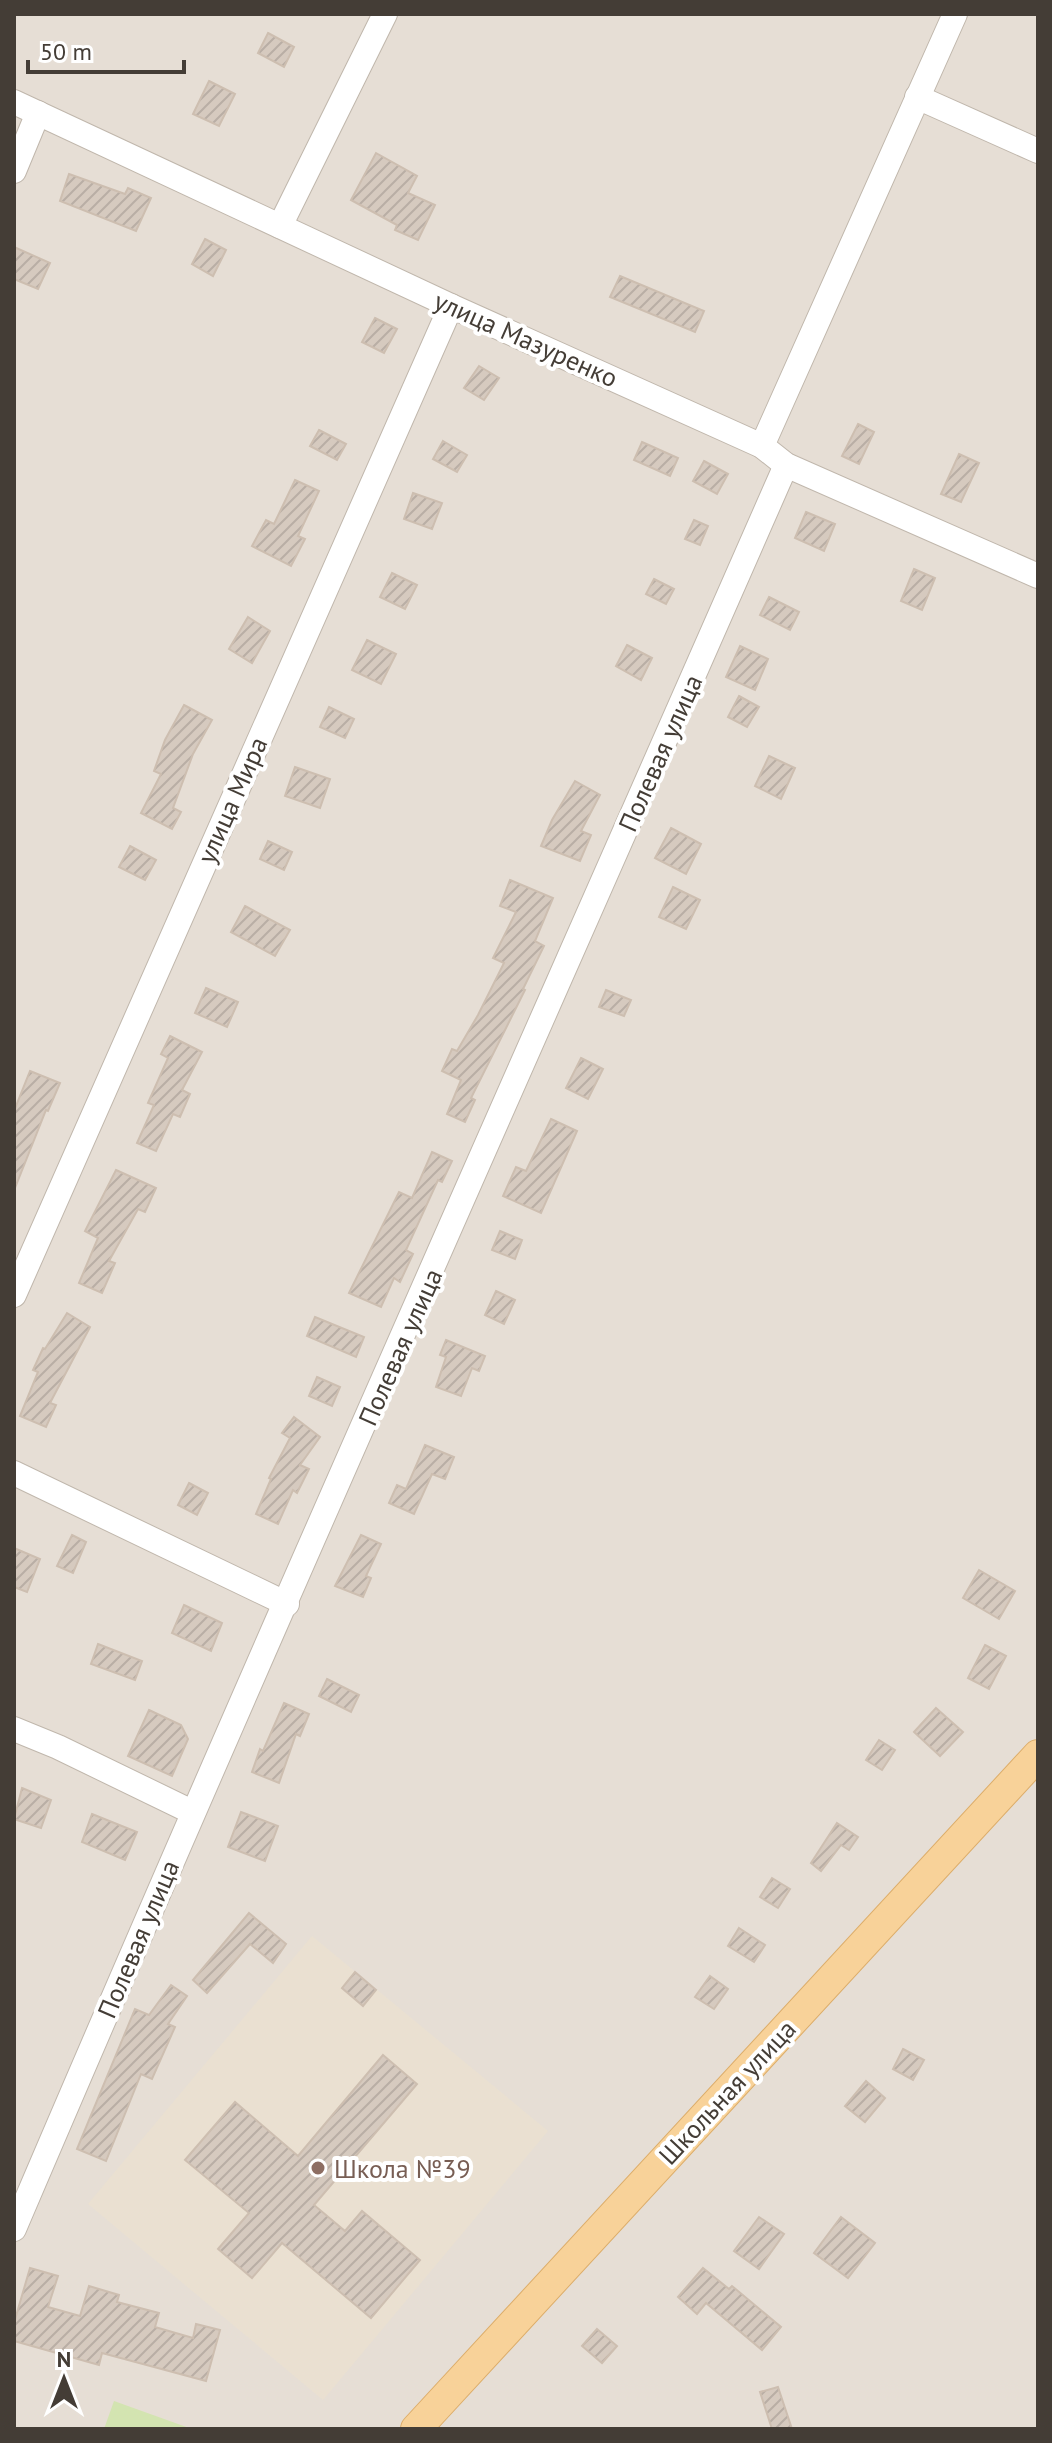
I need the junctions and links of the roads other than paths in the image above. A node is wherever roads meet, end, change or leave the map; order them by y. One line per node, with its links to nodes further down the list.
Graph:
1 (385, 14): 8 (street)
2 (955, 14): 3 (street)
3 (917, 97): 6 (street); 10 (street)
4 (14, 102): 5 (street, улица Мазуренко)
5 (38, 113): 7 (street); 8 (street, улица Мазуренко)
6 (1038, 151)
7 (14, 171)
8 (280, 226): 9 (street, улица Мазуренко)
9 (451, 306): 10 (street, улица Мазуренко); 13 (street, улица Мира)
10 (762, 446): 11 (street, улица Мазуренко)
11 (786, 465): 12 (street, улица Мазуренко); 15 (street, Полевая улица)
12 (1038, 576)
13 (14, 1295)
14 (14, 1473): 15 (street)
15 (287, 1604): 18 (street, Полевая улица)
16 (14, 1729): 18 (street)
17 (1038, 1755): 20 (main road, Школьная улица)
18 (192, 1812): 19 (street, Полевая улица)
19 (14, 2229)
20 (416, 2429)

